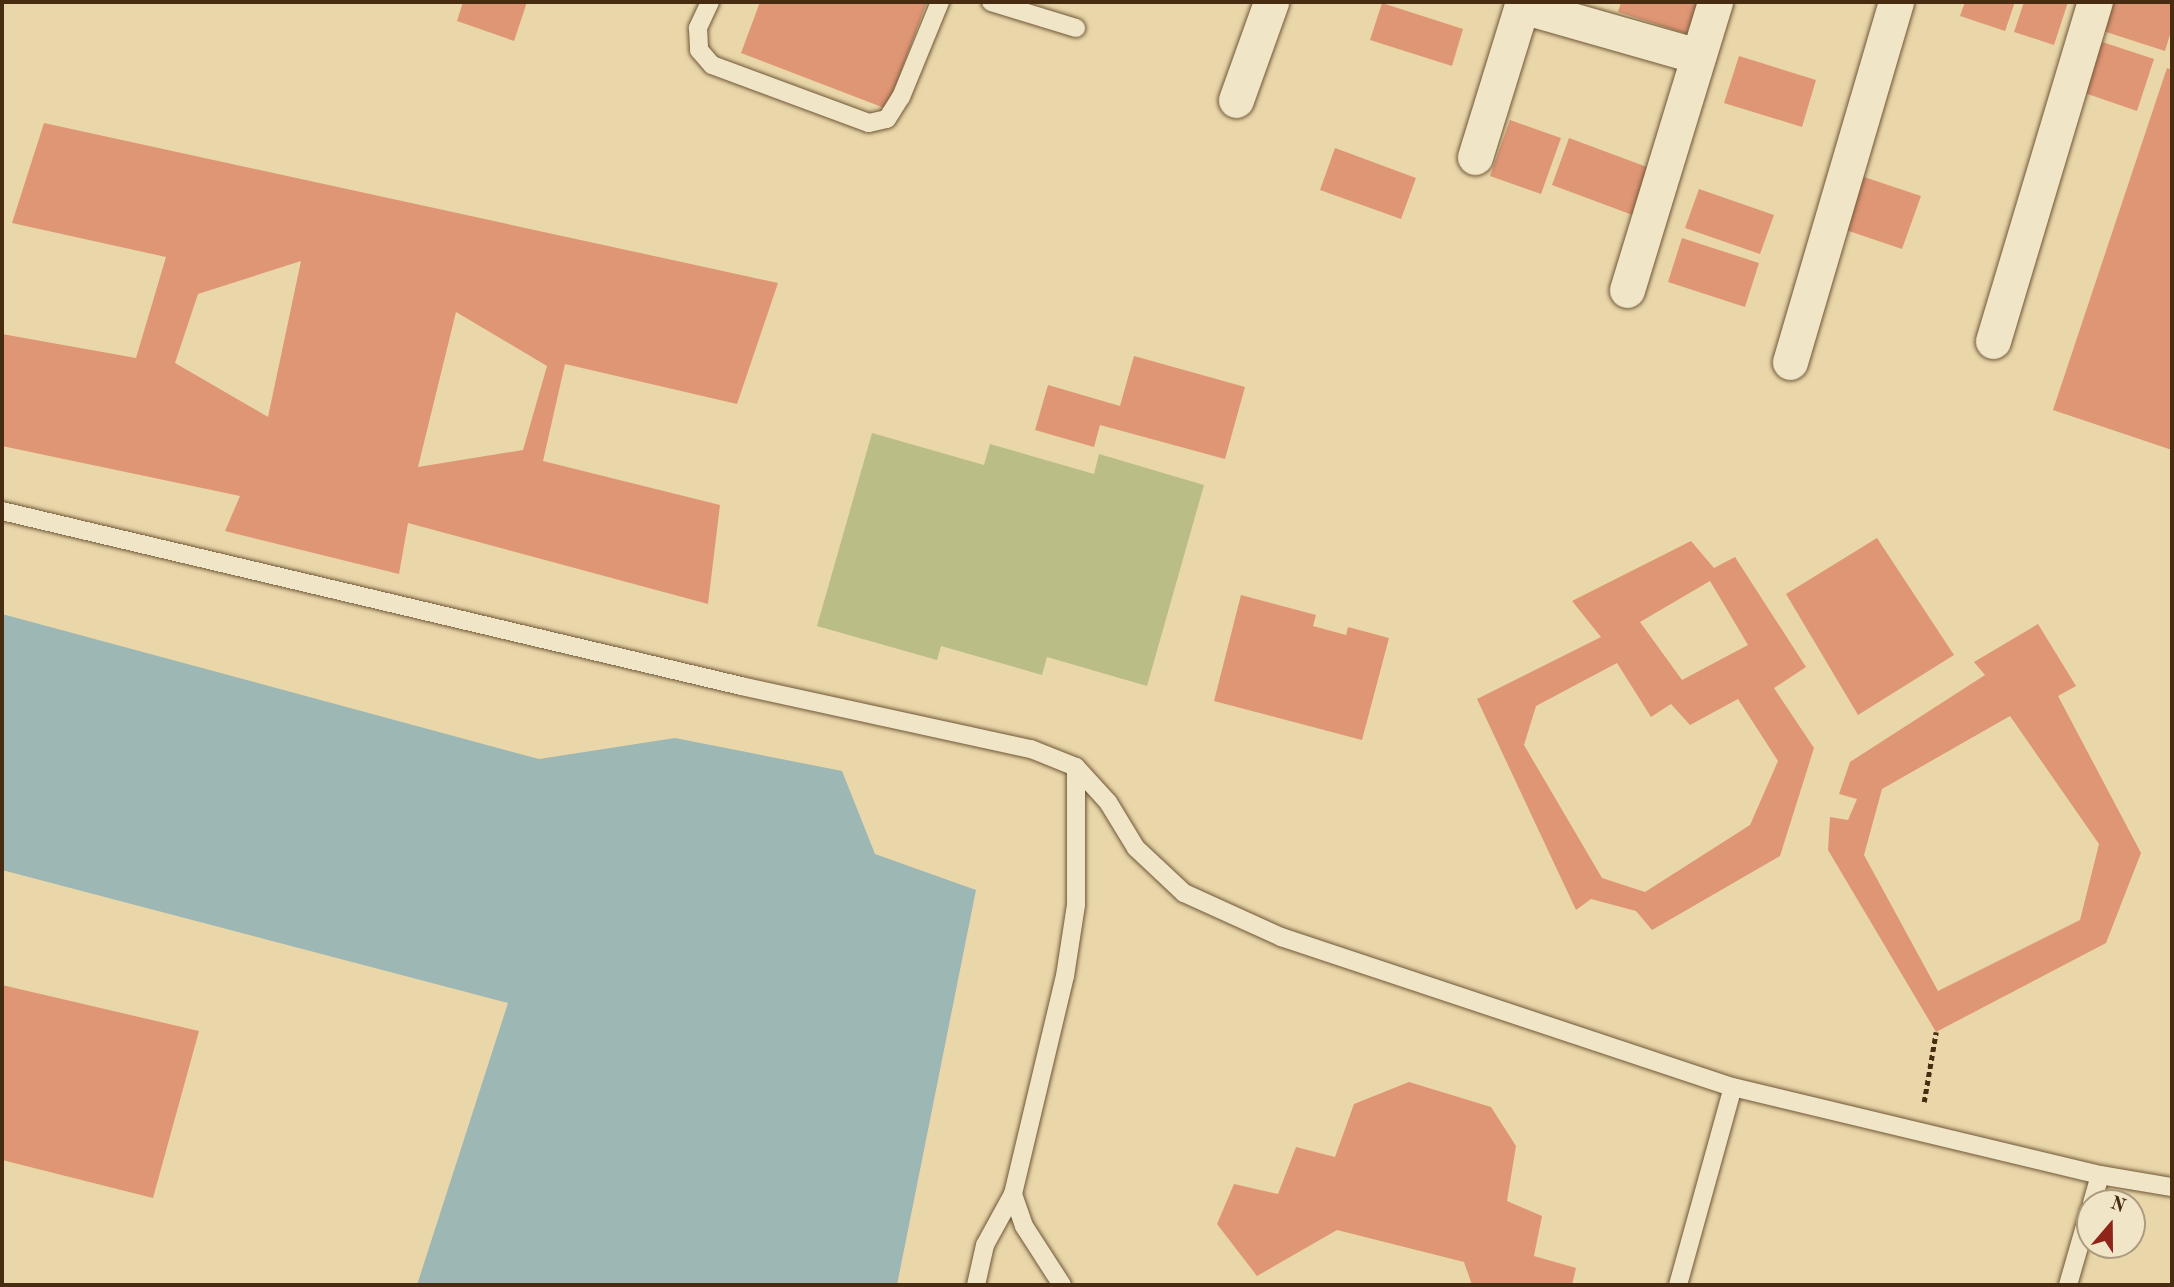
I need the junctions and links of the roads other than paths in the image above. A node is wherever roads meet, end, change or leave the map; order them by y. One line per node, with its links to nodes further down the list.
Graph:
1 (710, 2): 2 (lane)
2 (940, 2)
3 (991, 2): 9 (lane)
4 (1271, 2): 11 (street)
5 (1714, 2): 10 (street)
6 (1896, 2): 15 (street)
7 (2095, 2): 14 (street)
8 (1523, 4): 10 (street); 12 (street)
9 (1076, 28)
10 (1698, 56): 13 (street)
11 (1236, 100)
12 (1475, 157)
13 (1627, 290)
14 (1993, 341)
15 (1790, 362)
16 (2, 511): 17 (lane)
17 (1076, 767): 18 (lane); 22 (lane)
18 (1733, 1087): 19 (lane); 26 (lane)
19 (2100, 1174): 20 (lane); 21 (lane)
20 (2172, 1187)
21 (2096, 1189)
22 (1013, 1194): 24 (lane); 25 (lane)
23 (2076, 1257): 27 (lane)
24 (976, 1285)
25 (1062, 1285)
26 (1678, 1285)
27 (2068, 1285)

